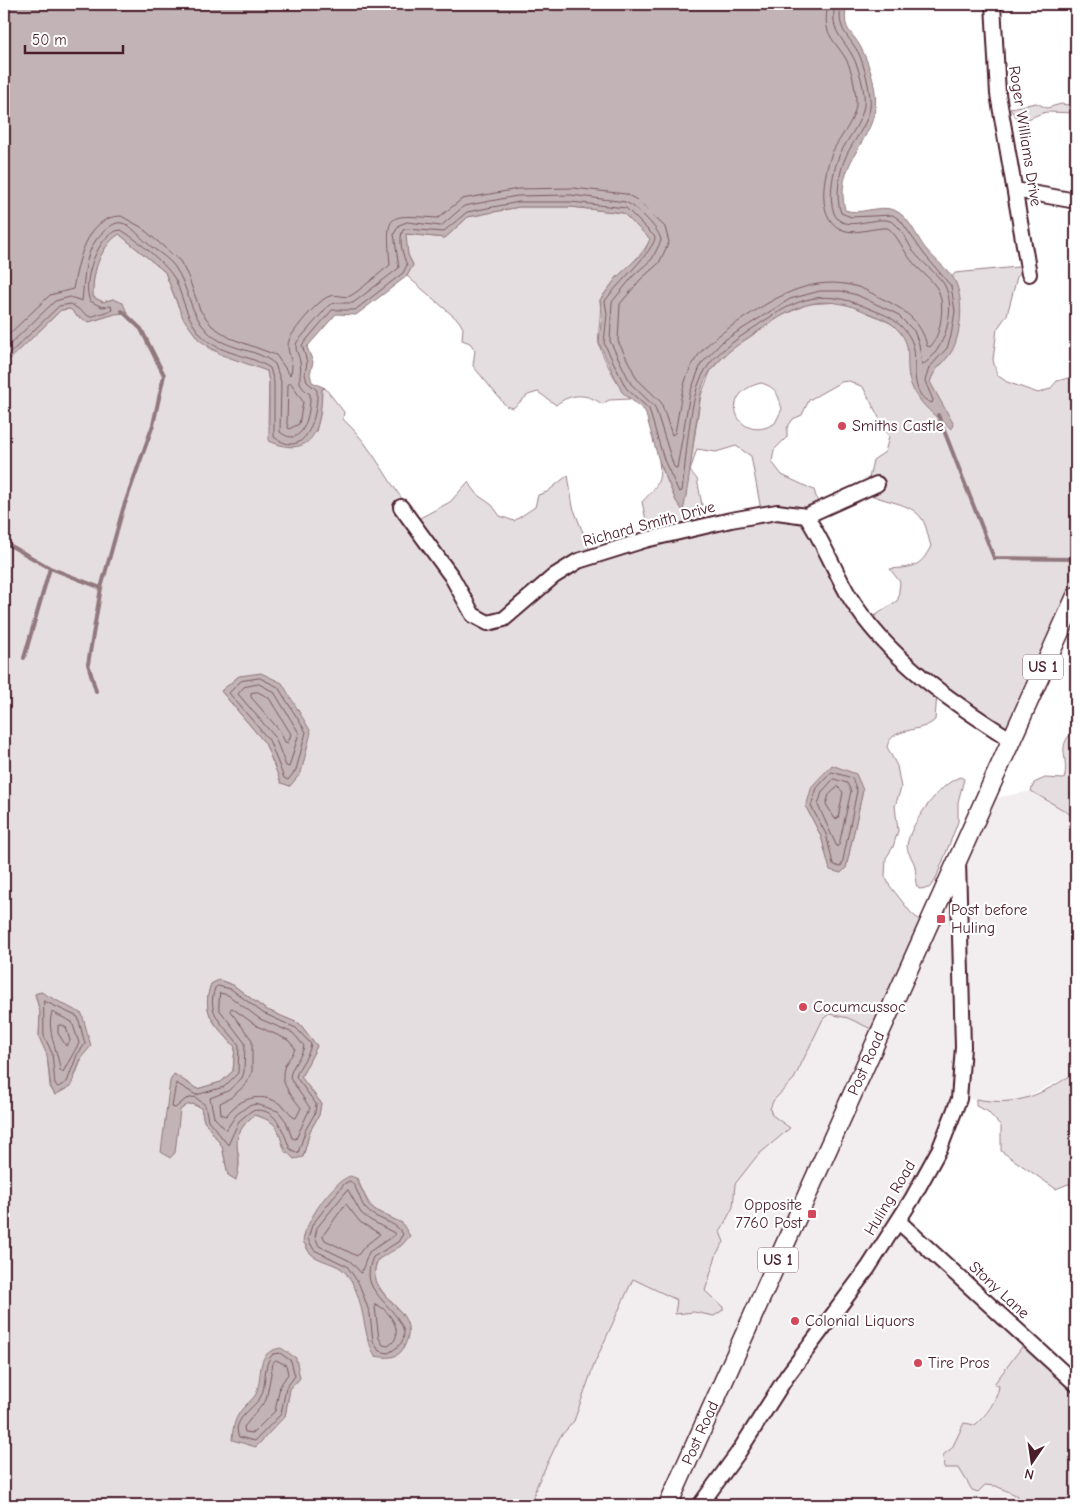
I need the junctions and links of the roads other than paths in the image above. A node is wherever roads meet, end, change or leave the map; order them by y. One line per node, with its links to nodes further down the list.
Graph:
1 (993, 4): 2 (street, Roger Williams Drive)
2 (1015, 190): 3 (street); 4 (street, Roger Williams Drive)
3 (1076, 201)
4 (1029, 274)
5 (877, 484): 7 (street)
6 (401, 507): 7 (street, Richard Smith Drive)
7 (806, 516): 9 (street)
8 (1076, 596): 9 (main road, Post Road / US 1)
9 (1010, 739): 10 (main road, Post Road / US 1)
10 (958, 858): 11 (street, Huling Road); 13 (main road, Post Road / US 1)
11 (898, 1221): 12 (street, Stony Lane); 14 (street, Huling Road)
12 (1076, 1384)
13 (668, 1505)
14 (700, 1505)

